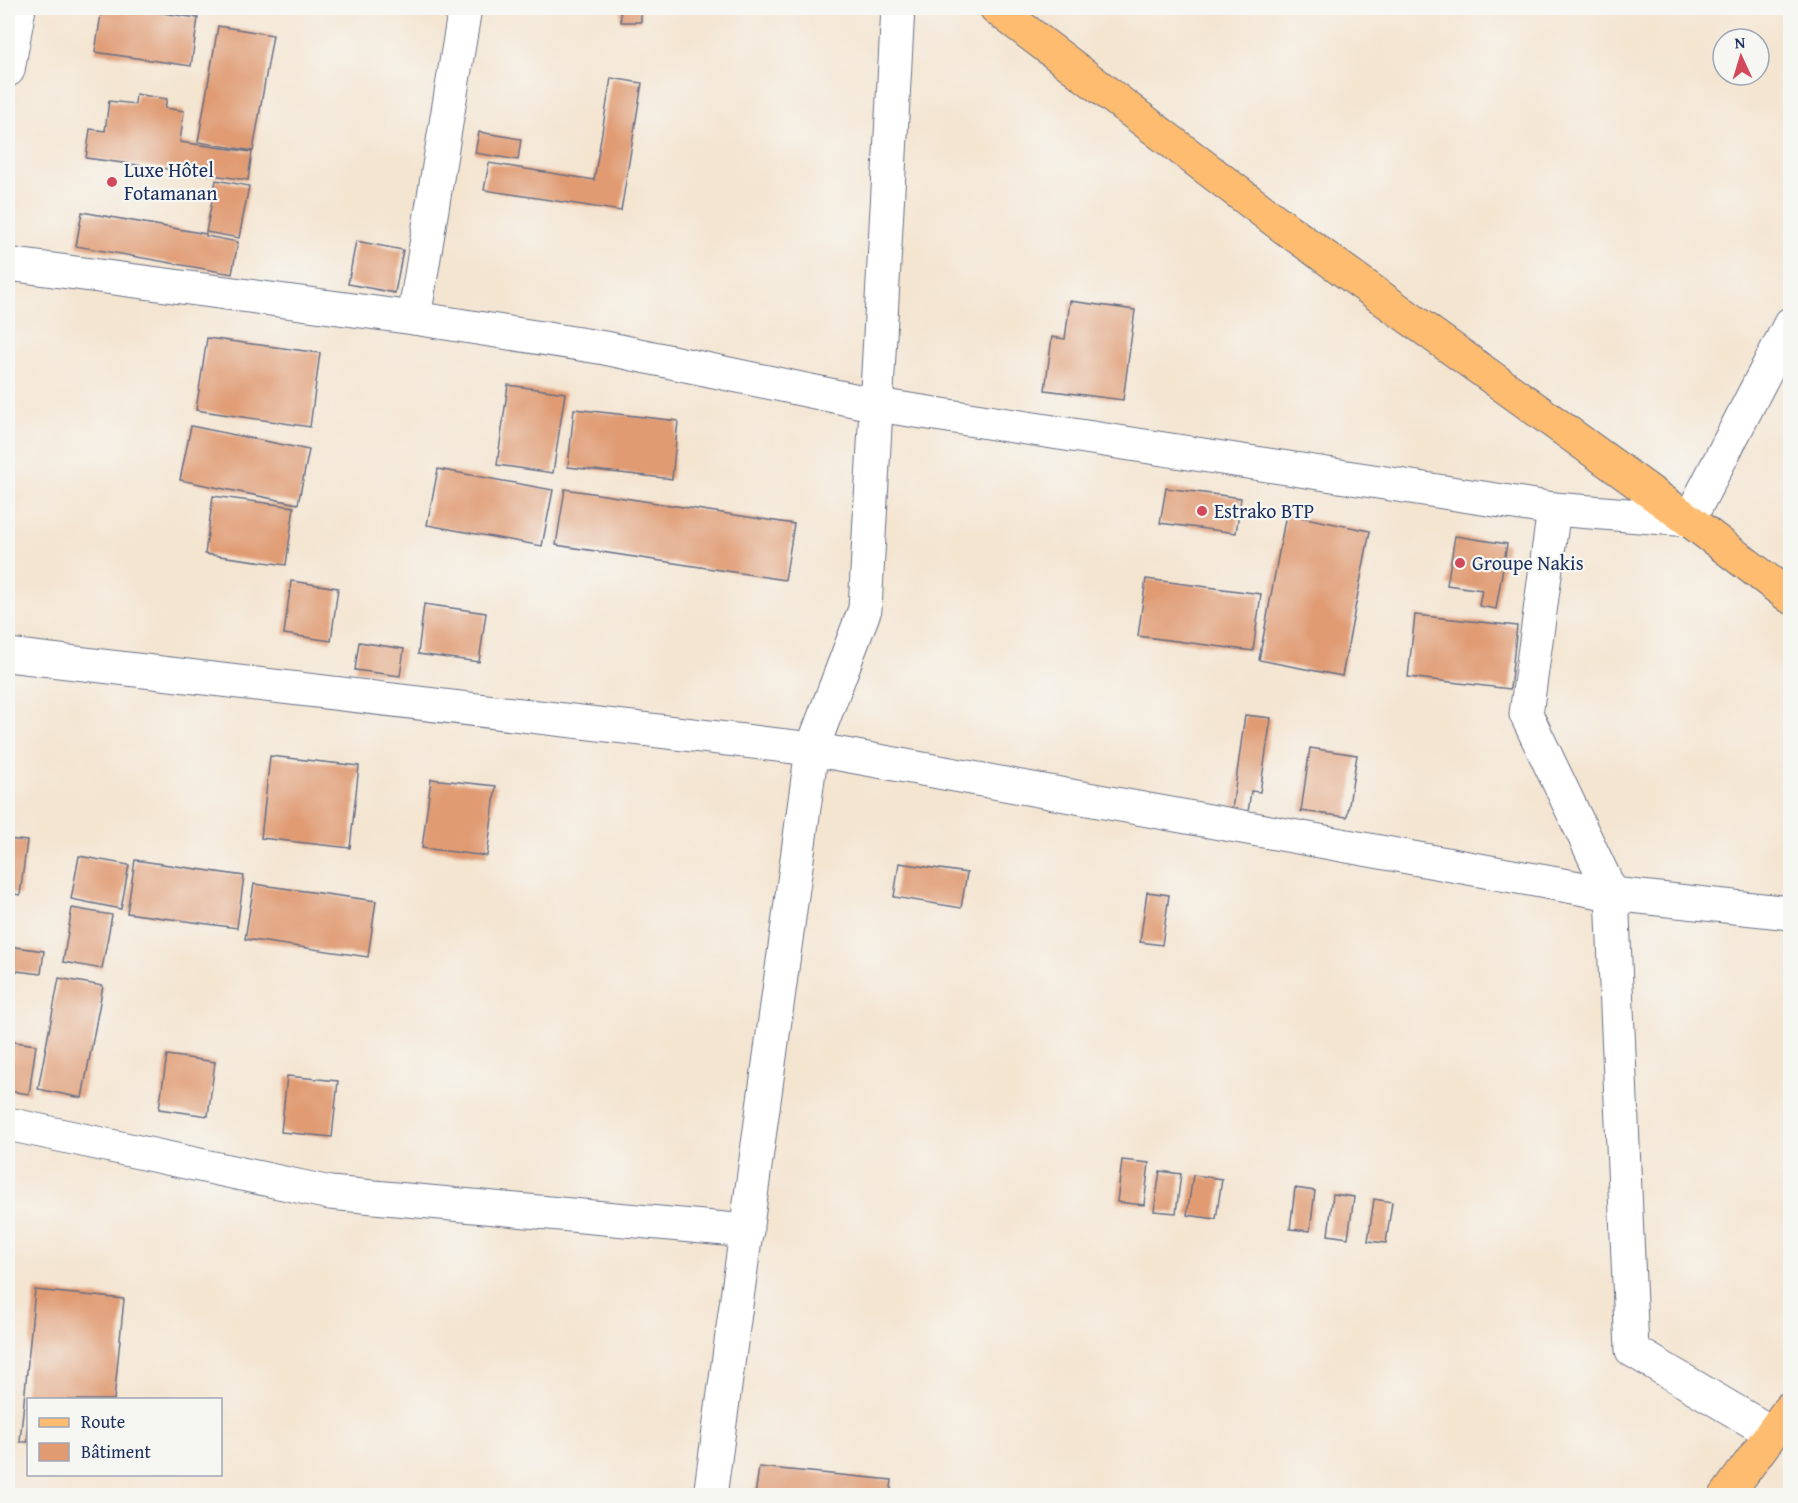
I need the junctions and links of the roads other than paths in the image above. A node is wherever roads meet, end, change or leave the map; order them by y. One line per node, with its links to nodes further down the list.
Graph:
1 (19, 8): 5 (street)
2 (465, 8): 7 (street)
3 (898, 8): 9 (street)
4 (996, 8): 11 (main road)
5 (8, 70)
6 (8, 264): 7 (street)
7 (414, 318): 9 (street)
8 (1791, 324): 11 (street)
9 (877, 405): 10 (street); 14 (street)
10 (1554, 509): 11 (street); 15 (street)
11 (1689, 520): 12 (main road)
12 (1791, 597)
13 (8, 655): 14 (street)
14 (812, 749): 15 (street); 18 (street)
15 (1612, 894): 16 (street); 19 (street)
16 (1791, 913)
17 (8, 1124): 18 (street)
18 (747, 1231): 20 (street)
19 (1781, 1420): 21 (main road)
20 (710, 1496)
21 (1726, 1496)

